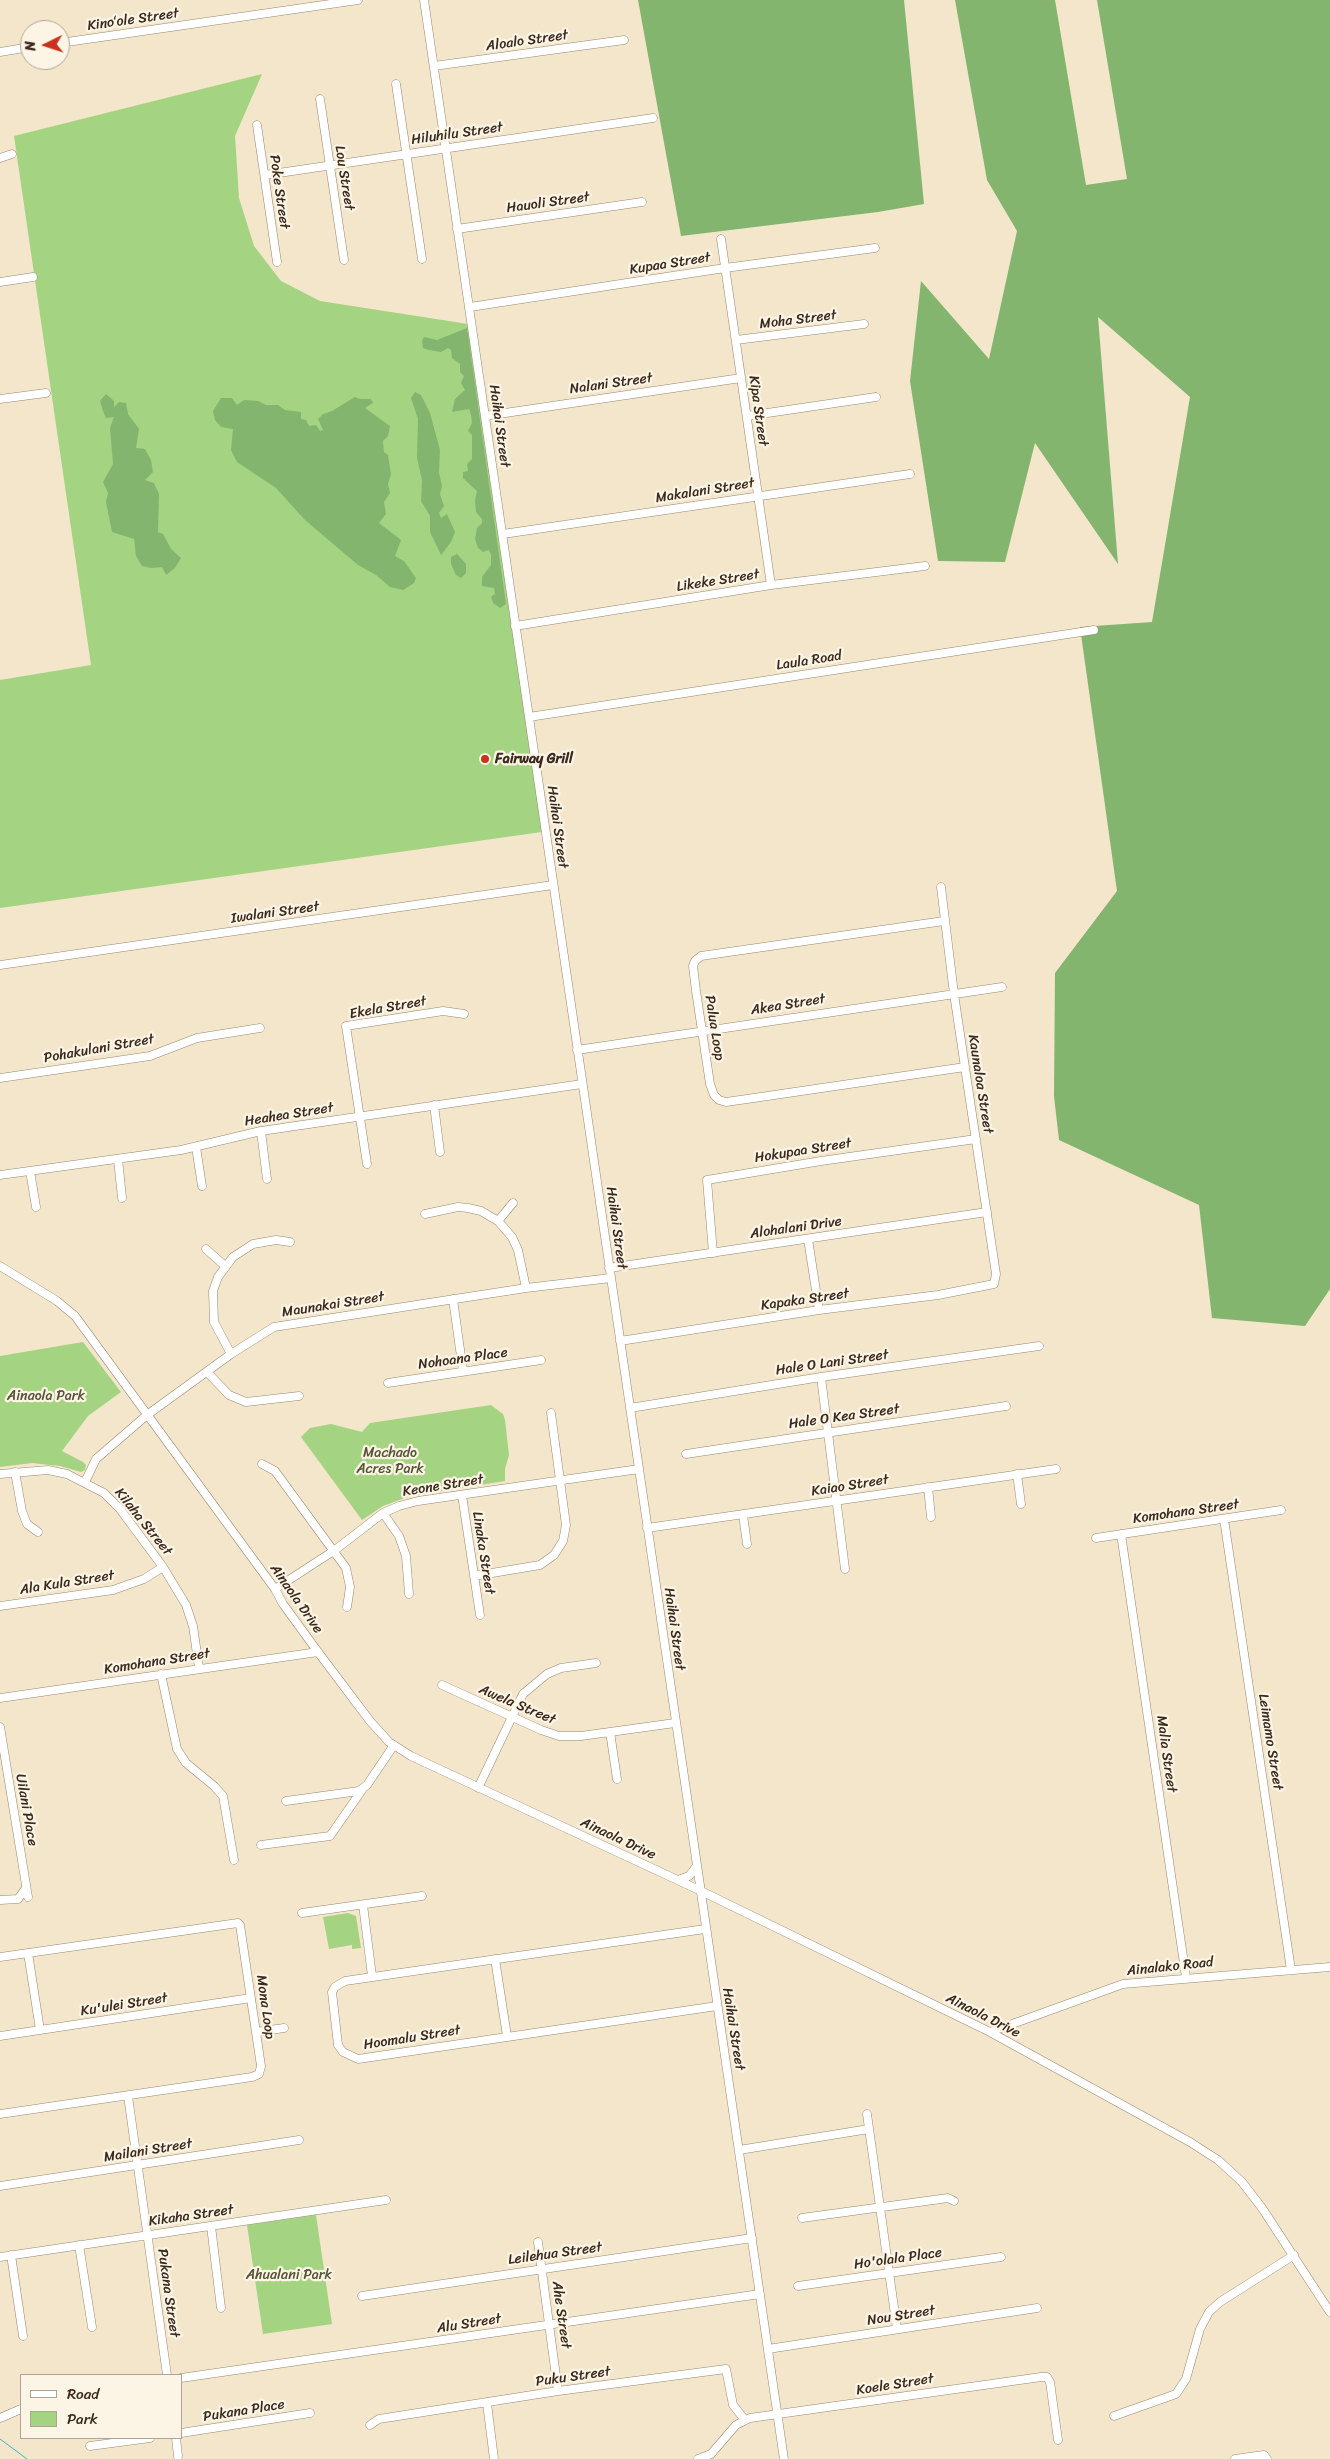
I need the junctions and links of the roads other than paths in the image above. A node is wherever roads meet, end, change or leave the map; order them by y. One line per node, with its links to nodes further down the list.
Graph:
1 (358, 0): 4 (street, Kinoʻole Street)
2 (424, 0): 7 (street, Haihai Street)
3 (624, 40): 7 (street, Aloalo Street)
4 (70, 42)
5 (20, 49): 6 (street)
6 (0, 52)
7 (434, 66): 12 (street, Haihai Street)
8 (396, 84): 14 (street)
9 (320, 99): 16 (street, Lou Street)
10 (653, 118): 12 (street, Hiluhilu Street)
11 (257, 125): 17 (street, Poke Street)
12 (446, 148): 14 (street, Hiluhilu Street); 19 (street, Haihai Street)
13 (12, 154): 15 (street)
14 (406, 154): 16 (street, Hiluhilu Street); 22 (street)
15 (0, 158)
16 (329, 166): 17 (street, Hiluhilu Street); 23 (street, Lou Street)
17 (264, 175): 24 (street, Poke Street)
18 (642, 202): 19 (street, Hauoli Street)
19 (457, 229): 28 (street, Haihai Street)
20 (721, 239): 25 (street, Kipa Street)
21 (875, 248): 25 (street, Kupaa Street)
22 (422, 259)
23 (344, 260)
24 (277, 262)
25 (725, 268): 28 (street, Kupaa Street); 30 (street, Kipa Street)
26 (33, 277): 27 (street)
27 (0, 282)
28 (470, 307): 35 (street, Haihai Street)
29 (864, 324): 30 (street, Moha Street)
30 (736, 340): 31 (street, Kipa Street)
31 (741, 378): 35 (street, Nalani Street); 36 (street, Kipa Street)
32 (46, 392): 34 (street)
33 (876, 397): 36 (street)
34 (0, 399)
35 (485, 416): 39 (street, Haihai Street)
36 (747, 416): 38 (street, Kipa Street)
37 (910, 474): 38 (street, Makalani Street)
38 (758, 495): 39 (street, Makalani Street); 41 (street, Kipa Street)
39 (503, 534): 42 (street, Haihai Street)
40 (925, 566): 41 (street, Likeke Street)
41 (771, 586): 42 (street, Likeke Street)
42 (515, 626): 44 (street, Haihai Street)
43 (1094, 630): 44 (street, Laula Road)
44 (529, 717): 45 (street, Haihai Street)
45 (553, 885): 48 (street, Iwalani Street); 54 (street, Haihai Street)
46 (941, 887): 47 (street, Kaunaloa Street)
47 (944, 921): 50 (street, Kaunaloa Street); 53 (street, Palua Loop)
48 (0, 965)
49 (1002, 987): 50 (street, Akea Street)
50 (954, 994): 53 (street, Akea Street); 55 (street, Kaunaloa Street)
51 (464, 1014): 59 (street, Ekela Street)
52 (260, 1028): 56 (street, Pohakulani Street)
53 (702, 1031): 54 (street, Akea Street); 55 (street, Palua Loop)
54 (577, 1050): 57 (street, Haihai Street)
55 (965, 1068): 61 (street, Kaunaloa Street)
56 (0, 1078)
57 (582, 1084): 58 (street, Heahea Street); 82 (street, Haihai Street)
58 (434, 1105): 59 (street, Heahea Street); 63 (street)
59 (360, 1116): 60 (street, Heahea Street); 65 (street)
60 (261, 1131): 62 (street, Heahea Street); 68 (street)
61 (976, 1139): 73 (street, Kaunaloa Street); 79 (street, Hokupaa Street)
62 (196, 1147): 64 (street, Heahea Street); 69 (street)
63 (440, 1152)
64 (118, 1159): 66 (street, Heahea Street); 70 (street)
65 (367, 1164)
66 (30, 1171): 67 (street, Heahea Street); 72 (street)
67 (0, 1176)
68 (267, 1179)
69 (202, 1186)
70 (122, 1198)
71 (513, 1203): 75 (street)
72 (36, 1207)
73 (987, 1212): 76 (street, Alohalani Drive); 84 (street, Kaunaloa Street)
74 (425, 1214): 75 (street)
75 (498, 1222): 85 (street)
76 (808, 1239): 79 (street, Alohalani Drive); 87 (street)
77 (290, 1242): 81 (street)
78 (206, 1249): 81 (street)
79 (713, 1253): 82 (street, Alohalani Drive)
80 (0, 1266): 100 (street, Ainaola Drive)
81 (225, 1266): 90 (street)
82 (609, 1268): 83 (street, Haihai Street)
83 (611, 1278): 85 (street, Maunakai Street); 88 (street, Haihai Street)
84 (994, 1284): 87 (street, Kapaka Street)
85 (526, 1288): 86 (street, Maunakai Street)
86 (453, 1299): 90 (street, Maunakai Street); 92 (street)
87 (819, 1310): 88 (street, Kapaka Street)
88 (620, 1341): 98 (street, Haihai Street)
89 (1039, 1346): 94 (street, Hale O Lani Street)
90 (231, 1354): 93 (street, Maunakai Street)
91 (541, 1360): 92 (street, Nohoana Place)
92 (463, 1371): 95 (street, Nohoana Place)
93 (207, 1372): 96 (street); 100 (street, Maunakai Street)
94 (821, 1377): 98 (street, Hale O Lani Street); 101 (street)
95 (388, 1383)
96 (299, 1396)
97 (1006, 1406): 101 (street, Hale O Kea Street)
98 (630, 1408): 104 (street, Haihai Street)
99 (551, 1413): 109 (street)
100 (147, 1415): 110 (street, Maunakai Street); 129 (street, Ainaola Drive)
101 (826, 1432): 102 (street, Hale O Kea Street); 113 (street)
102 (686, 1454)
103 (262, 1464): 125 (street)
104 (638, 1469): 109 (street, Keone Street); 120 (street, Haihai Street)
105 (1056, 1469): 108 (street, Kaiao Street)
106 (15, 1472): 107 (street, Kilaha Street); 110 (street, Kilaha Street); 121 (street)
107 (0, 1474)
108 (1017, 1474): 111 (street, Kaiao Street); 114 (street)
109 (561, 1481): 112 (street, Keone Street); 128 (street)
110 (85, 1482): 126 (street, Kilaha Street)
111 (928, 1487): 113 (street, Kaiao Street); 118 (street)
112 (462, 1495): 116 (street, Keone Street); 128 (street, Linaka Street)
113 (836, 1500): 117 (street, Kaiao Street); 127 (street)
114 (1022, 1504)
115 (1281, 1510): 119 (street, Komohana Street)
116 (383, 1513): 125 (street, Keone Street); 130 (street)
117 (743, 1515): 120 (street, Kaiao Street); 124 (street)
118 (931, 1517)
119 (1224, 1519): 122 (street, Komohana Street); 165 (street, Leimamo Street)
120 (647, 1528): 141 (street, Haihai Street)
121 (38, 1532)
122 (1122, 1534): 123 (street, Komohana Street); 167 (street, Malia Street)
123 (1096, 1538)
124 (747, 1544)
125 (335, 1550): 129 (street, Keone Street); 132 (street)
126 (163, 1567): 131 (street, Ala Kula Street); 136 (street, Kilaha Street)
127 (845, 1569)
128 (474, 1576): 133 (street, Linaka Street)
129 (275, 1589): 134 (street, Ainaola Drive)
130 (409, 1594)
131 (0, 1606)
132 (347, 1607)
133 (480, 1614)
134 (318, 1652): 136 (street, Komohana Street); 144 (street, Ainaola Drive)
135 (596, 1663): 140 (street)
136 (199, 1668): 137 (street, Komohana Street)
137 (161, 1674): 139 (street, Komohana Street); 150 (street)
138 (442, 1685): 140 (street, Awela Street)
139 (0, 1698)
140 (511, 1717): 143 (street, Awela Street); 147 (street)
141 (675, 1723): 143 (street, Awela Street); 151 (street, Haihai Street)
142 (0, 1727): 153 (street, Uilani Place)
143 (610, 1732): 145 (street)
144 (394, 1745): 146 (street); 147 (street, Ainaola Drive)
145 (618, 1779)
146 (363, 1788): 148 (street); 149 (street)
147 (478, 1788): 152 (street, Ainaola Drive)
148 (286, 1801)
149 (261, 1845)
150 (234, 1860)
151 (696, 1867): 152 (street); 154 (street, Haihai Street)
152 (678, 1880): 154 (street, Ainaola Drive)
153 (26, 1888): 156 (street, Uilani Place); 157 (street)
154 (699, 1890): 160 (street, Haihai Street); 173 (street, Ainaola Drive)
155 (422, 1896): 158 (street)
156 (28, 1897)
157 (0, 1900)
158 (363, 1905): 159 (street); 166 (street)
159 (302, 1913)
160 (705, 1929): 163 (street, Hoomalu Street); 169 (street, Haihai Street)
161 (28, 1953): 162 (street, Mona Loop); 168 (street, Mona Loop); 171 (street)
162 (0, 1957)
163 (495, 1959): 166 (street, Hoomalu Street); 175 (street)
164 (1330, 1967): 165 (street, Ainalako Road)
165 (1291, 1970): 167 (street, Ainalako Road)
166 (372, 1976): 175 (street, Hoomalu Street)
167 (1186, 1977): 173 (street, Ainalako Road)
168 (251, 1998): 171 (street, Ku'ulei Street); 172 (street, Mona Loop)
169 (717, 2006): 175 (street, Hoomalu Street); 181 (street, Haihai Street)
170 (284, 2028): 172 (street)
171 (40, 2030): 174 (street, Ku'ulei Street)
172 (256, 2032): 176 (street, Mona Loop)
173 (990, 2032): 194 (street, Ainaola Drive)
174 (0, 2036)
175 (507, 2036)
176 (128, 2096): 177 (street, Mona Loop); 182 (street, Pukana Street)
177 (0, 2114)
178 (867, 2114): 179 (street)
179 (869, 2129): 181 (street); 186 (street)
180 (299, 2140): 182 (street, Mailani Street)
181 (739, 2150): 190 (street, Haihai Street)
182 (138, 2166): 183 (street, Mailani Street); 189 (street, Pukana Street)
183 (0, 2186)
184 (386, 2200): 188 (street, Kikaha Street)
185 (954, 2201): 186 (street)
186 (880, 2208): 187 (street); 198 (street)
187 (802, 2218)
188 (211, 2226): 189 (street, Kikaha Street); 202 (street)
189 (147, 2235): 192 (street, Kikaha Street); 210 (street, Pukana Street)
190 (752, 2238): 197 (street, Leilehua Street); 200 (street, Haihai Street)
191 (538, 2242): 197 (street, Ahe Street)
192 (79, 2245): 193 (street, Kikaha Street); 206 (street)
193 (12, 2255): 195 (street, Kikaha Street); 208 (street)
194 (1294, 2255): 204 (street, Ainaola Drive); 217 (street)
195 (0, 2257)
196 (1001, 2257): 198 (street, Ho'olala Place)
197 (542, 2269): 201 (street, Leilehua Street); 205 (street, Ahe Street)
198 (889, 2273): 199 (street, Ho'olala Place); 207 (street)
199 (798, 2286)
200 (760, 2294): 205 (street, Alu Street); 209 (street, Haihai Street)
201 (362, 2296)
202 (221, 2308)
203 (1037, 2308): 207 (street, Nou Street)
204 (1330, 2312)
205 (550, 2324): 211 (street, Alu Street); 212 (street, Ahe Street)
206 (92, 2327)
207 (897, 2329): 209 (street, Nou Street)
208 (23, 2336)
209 (768, 2349): 216 (street, Haihai Street)
210 (167, 2374)
211 (182, 2378)
212 (558, 2391): 213 (street, Puku Street); 219 (street, Puku Street)
213 (487, 2403): 220 (street, Puku Street); 227 (street)
214 (20, 2408): 218 (street)
215 (310, 2413): 221 (street, Pukana Place)
216 (778, 2414): 219 (street, Koele Street); 224 (street, Koele Street); 229 (street, Haihai Street)
217 (1114, 2416)
218 (0, 2418)
219 (745, 2420): 228 (street)
220 (370, 2425)
221 (182, 2433)
222 (142, 2439): 225 (street)
223 (176, 2439): 226 (street)
224 (1058, 2440)
225 (90, 2446)
226 (178, 2456)
227 (494, 2459)
228 (698, 2459)
229 (784, 2459)
230 (1235, 2459): 231 (street)
231 (1267, 2459)

